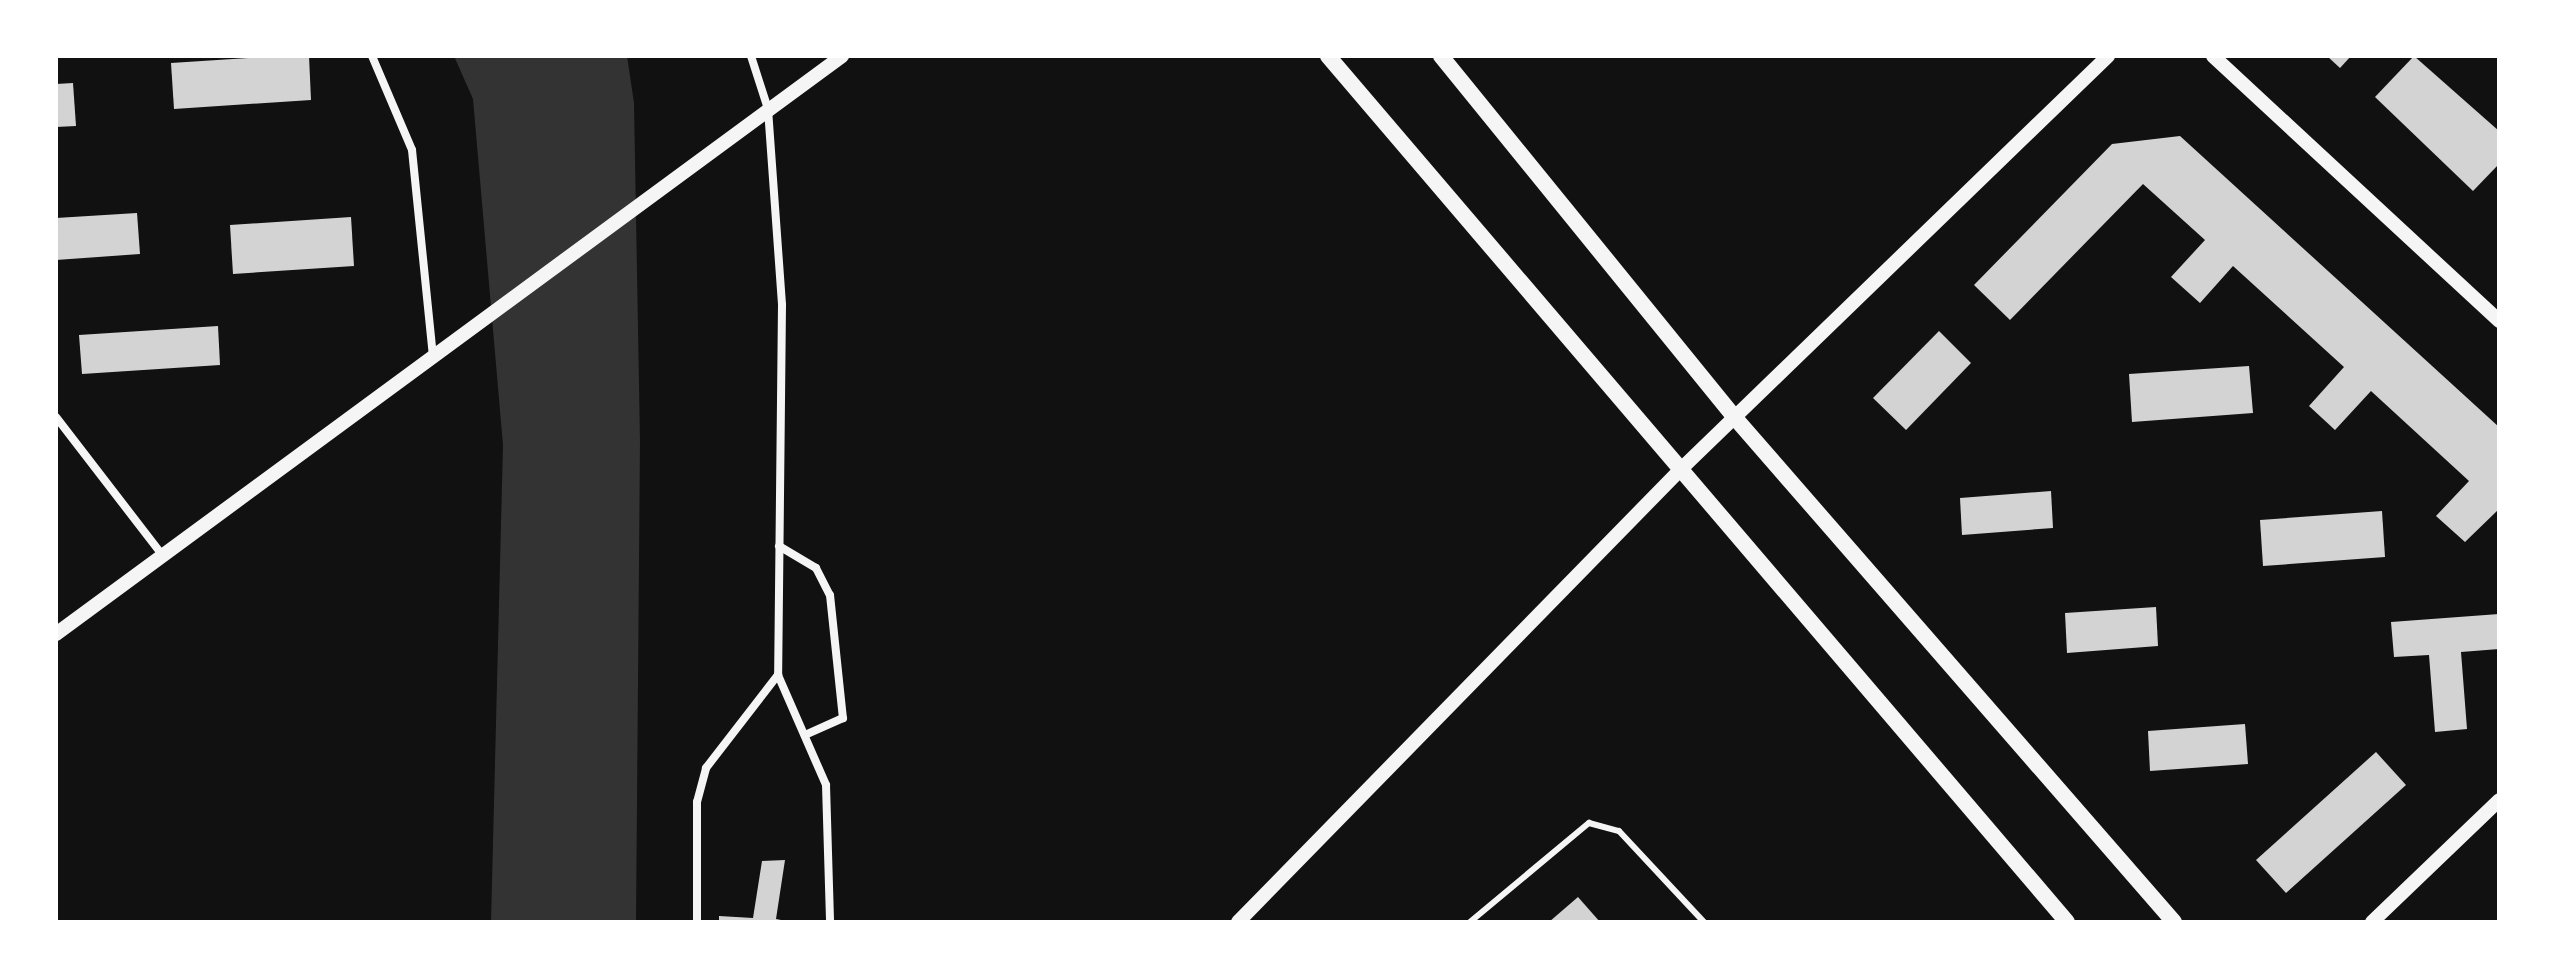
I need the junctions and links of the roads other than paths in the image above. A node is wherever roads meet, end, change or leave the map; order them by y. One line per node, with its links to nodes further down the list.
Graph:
1 (372, 56): 10 (street)
2 (751, 56): 8 (street)
3 (842, 56): 8 (street)
4 (1328, 56): 13 (main road)
5 (1441, 56): 12 (main road)
6 (2108, 56): 12 (street)
7 (2213, 56): 9 (street)
8 (768, 109): 10 (street); 14 (street)
9 (2499, 321)
10 (433, 357): 15 (street)
11 (56, 417): 15 (street)
12 (1736, 419): 13 (street); 26 (main road)
13 (1679, 471): 22 (street); 25 (main road)
14 (779, 546): 17 (street); 18 (street)
15 (164, 557): 16 (street)
16 (56, 634)
17 (778, 675): 18 (street); 20 (street)
18 (805, 735): 21 (street)
19 (2499, 800): 27 (street)
20 (697, 922)
21 (830, 922)
22 (1238, 922)
23 (1470, 922): 24 (lane)
24 (1704, 922)
25 (2067, 922)
26 (2174, 922)
27 (2372, 922)

